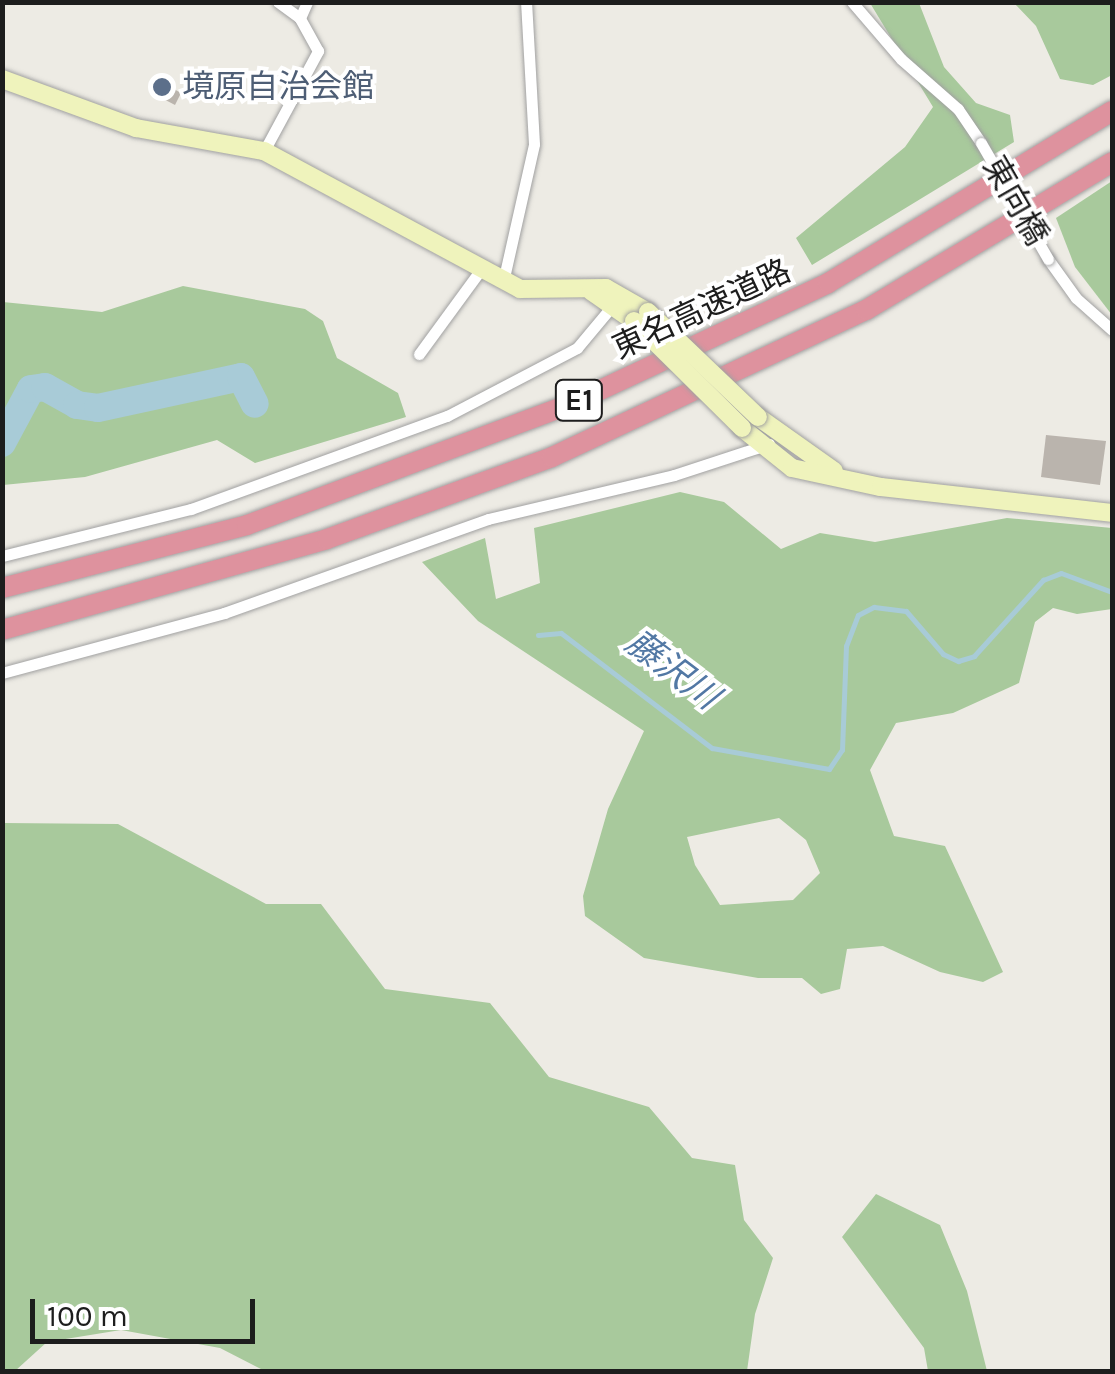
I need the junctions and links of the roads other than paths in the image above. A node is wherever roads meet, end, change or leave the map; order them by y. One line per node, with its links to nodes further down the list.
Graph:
1 (278, 2): 5 (street)
2 (307, 2): 5 (street)
3 (526, 2): 11 (street)
4 (852, 2): 15 (street, 東向橋, bridge)
5 (300, 18): 8 (street)
6 (2, 79): 8 (street)
7 (1112, 112): 22 (highway, 東名高速道路 / E1)
8 (264, 151): 10 (street)
9 (1112, 162): 23 (highway, E1)
10 (479, 272): 11 (street); 16 (street)
11 (503, 282): 12 (street)
12 (591, 291): 13 (street); 14 (street)
13 (614, 306): 14 (street); 21 (street)
14 (641, 316): 17 (street, bridge); 18 (street, bridge)
15 (1112, 330)
16 (419, 354)
17 (780, 438): 18 (street); 19 (street)
18 (762, 449): 19 (street); 24 (street)
19 (843, 476): 20 (street)
20 (1112, 514)
21 (2, 556)
22 (2, 588)
23 (2, 630)
24 (2, 673)

